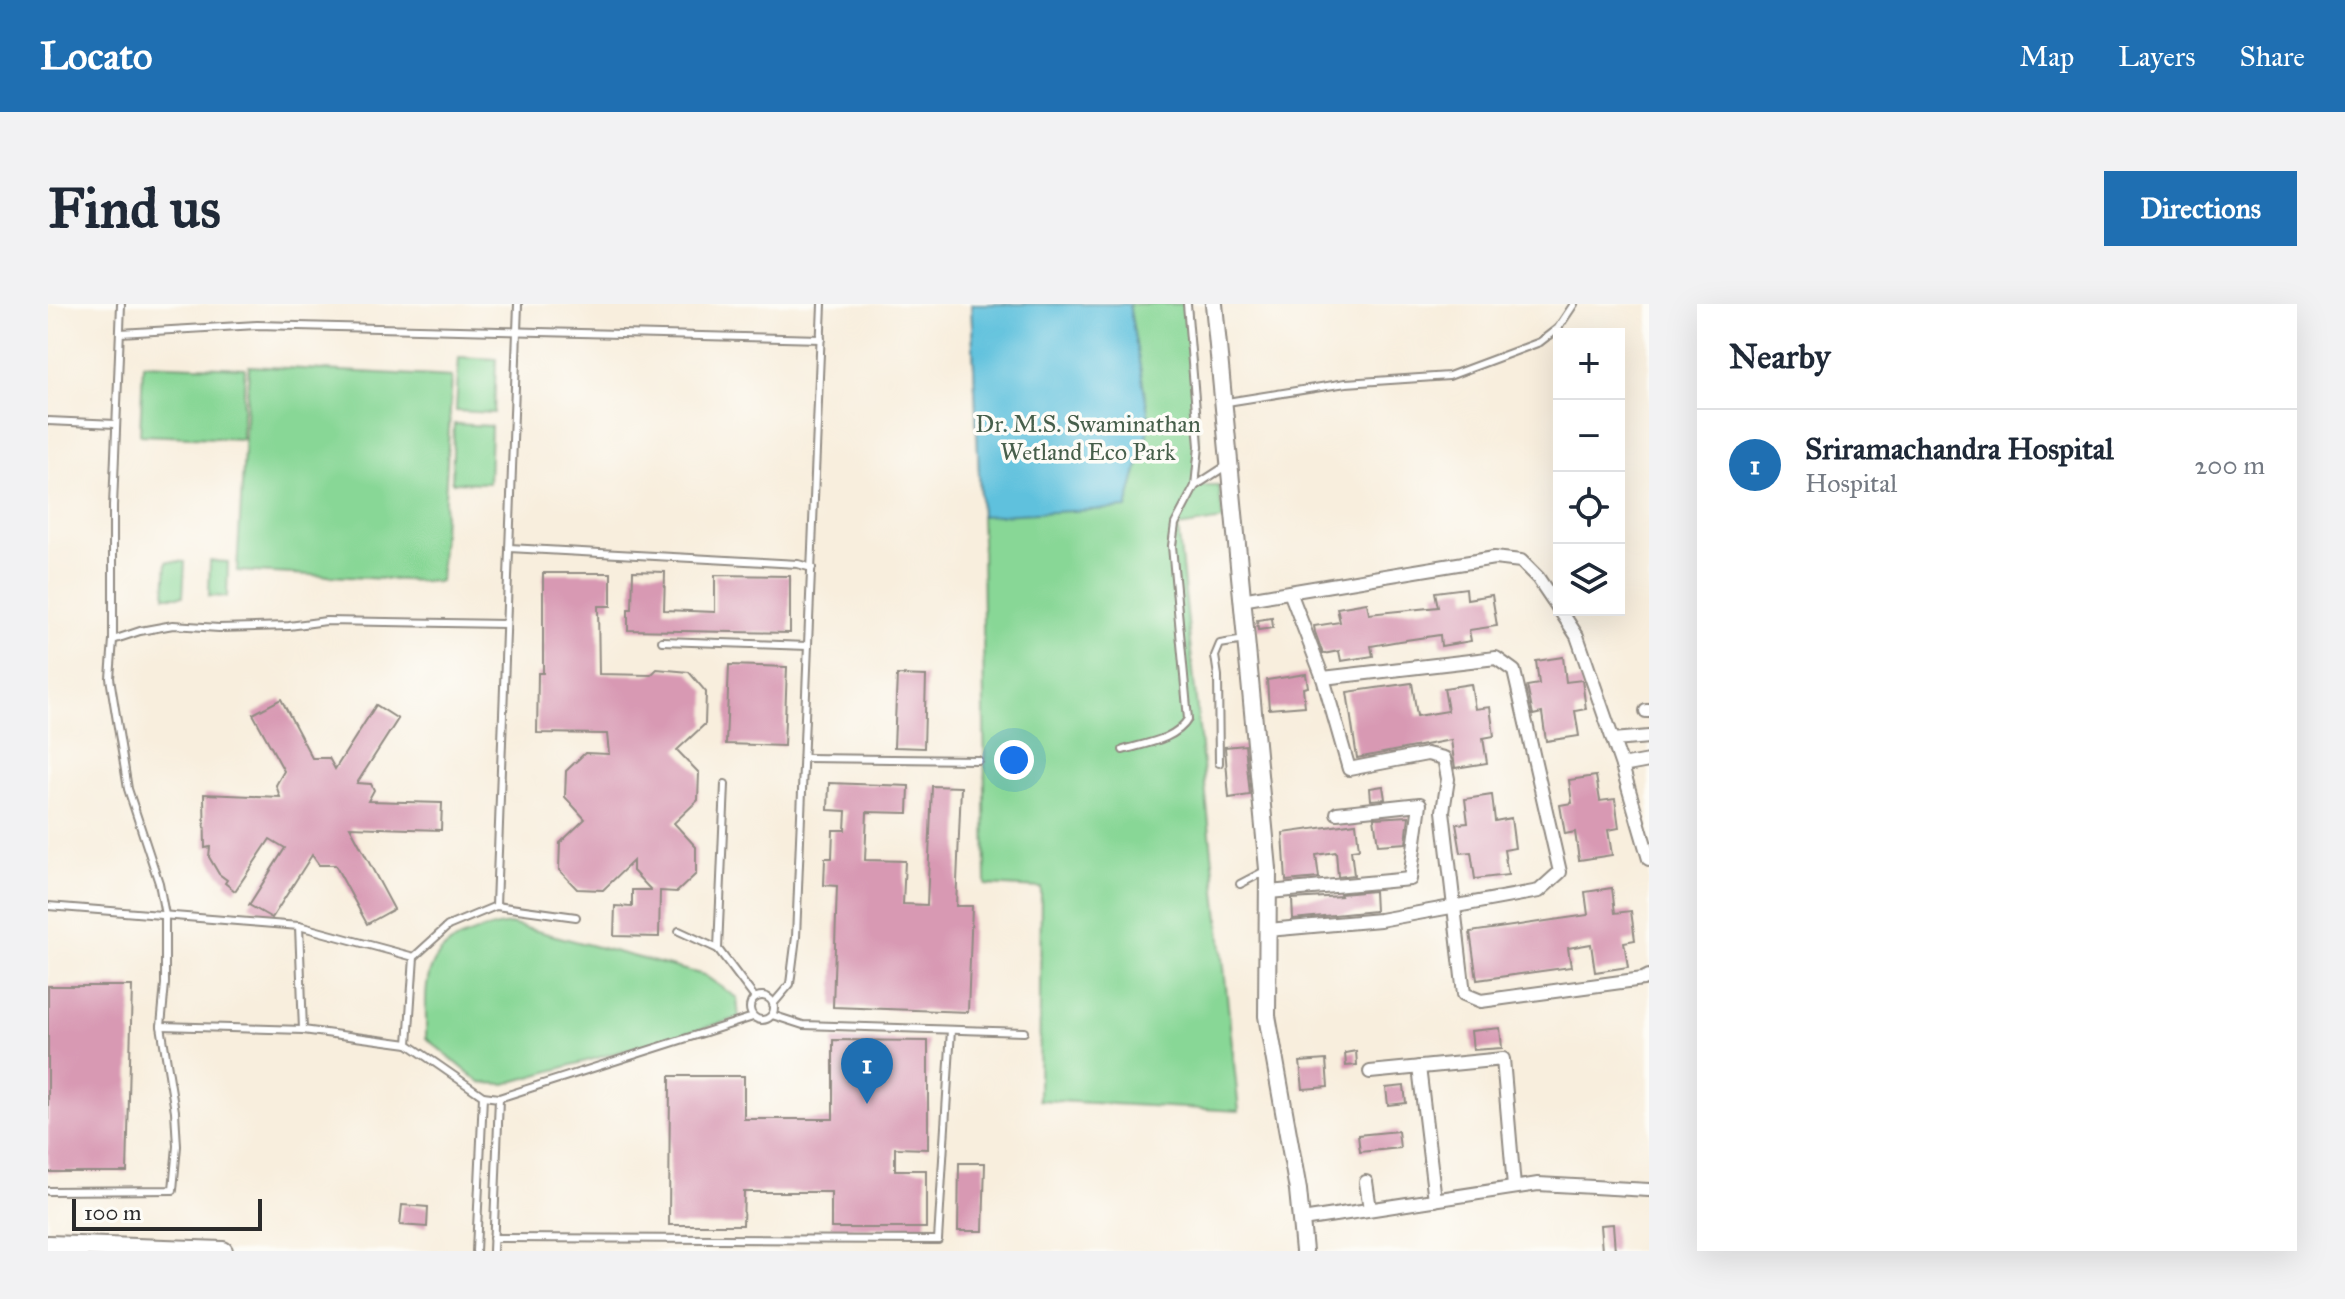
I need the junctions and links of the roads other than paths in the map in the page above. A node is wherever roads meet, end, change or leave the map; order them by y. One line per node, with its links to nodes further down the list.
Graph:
1 (121, 304): 8 (lane)
2 (518, 304): 7 (lane)
3 (822, 304): 9 (lane)
4 (1187, 304): 14 (lane)
5 (1214, 304): 10 (street)
6 (1574, 304): 10 (lane)
7 (517, 330): 8 (lane); 9 (lane); 15 (lane)
8 (120, 333): 12 (lane)
9 (821, 339): 16 (lane)
10 (1223, 402): 13 (street)
11 (48, 421): 12 (lane)
12 (116, 424): 22 (lane)
13 (1229, 464): 14 (lane); 18 (street)
14 (1195, 486): 29 (lane)
15 (509, 548): 16 (lane); 21 (lane)
16 (812, 568): 25 (lane)
17 (1290, 592): 18 (street); 19 (street); 26 (street)
18 (1241, 600): 23 (street)
19 (1553, 601)
20 (1563, 616): 28 (street)
21 (506, 624): 22 (lane); 42 (lane)
22 (113, 640): 44 (lane)
23 (1245, 640): 33 (lane); 38 (street)
24 (662, 641): 25 (lane)
25 (808, 646): 30 (lane)
26 (1323, 678): 43 (street); 43 (street)
27 (1649, 737): 28 (street)
28 (1613, 740): 34 (street)
29 (1123, 750)
30 (805, 758): 31 (lane); 53 (lane)
31 (978, 760)
32 (1649, 761): 34 (street)
33 (1219, 763)
34 (1622, 766): 37 (street)
35 (725, 784): 49 (lane)
36 (1337, 813): 40 (street)
37 (1649, 859)
38 (1268, 869): 39 (lane); 40 (street)
39 (1240, 884)
40 (1269, 892): 47 (street)
41 (48, 906): 44 (lane)
42 (496, 906): 45 (lane); 50 (lane)
43 (1453, 907): 47 (street); 51 (street)
44 (165, 915): 46 (lane); 56 (lane)
45 (576, 917)
46 (299, 926): 50 (lane); 57 (lane)
47 (1268, 930): 71 (street)
48 (679, 931): 49 (lane)
49 (718, 949): 52 (lane)
50 (414, 957): 60 (lane)
51 (1649, 976)
52 (755, 998): 53 (lane); 55 (lane)
53 (773, 1004): 54 (lane)
54 (772, 1015): 55 (lane); 58 (lane)
55 (753, 1017): 64 (lane)
56 (161, 1026): 57 (lane); 68 (lane)
57 (303, 1030): 60 (lane)
58 (951, 1030): 59 (lane); 72 (lane)
59 (1024, 1032)
60 (408, 1044): 63 (lane)
61 (1419, 1067): 62 (street); 66 (street); 69 (street)
62 (1370, 1072)
63 (483, 1096): 64 (lane); 75 (lane)
64 (499, 1098): 72 (lane)
65 (1366, 1182): 70 (street)
66 (1514, 1187): 67 (street); 69 (street)
67 (1649, 1190)
68 (48, 1191)
69 (1435, 1200): 70 (street)
70 (1370, 1209): 71 (street)
71 (1302, 1220): 77 (street)
72 (493, 1238): 76 (lane)
73 (48, 1245): 74 (main road)
74 (223, 1251)
75 (476, 1251)
76 (493, 1251)
77 (1304, 1251)

